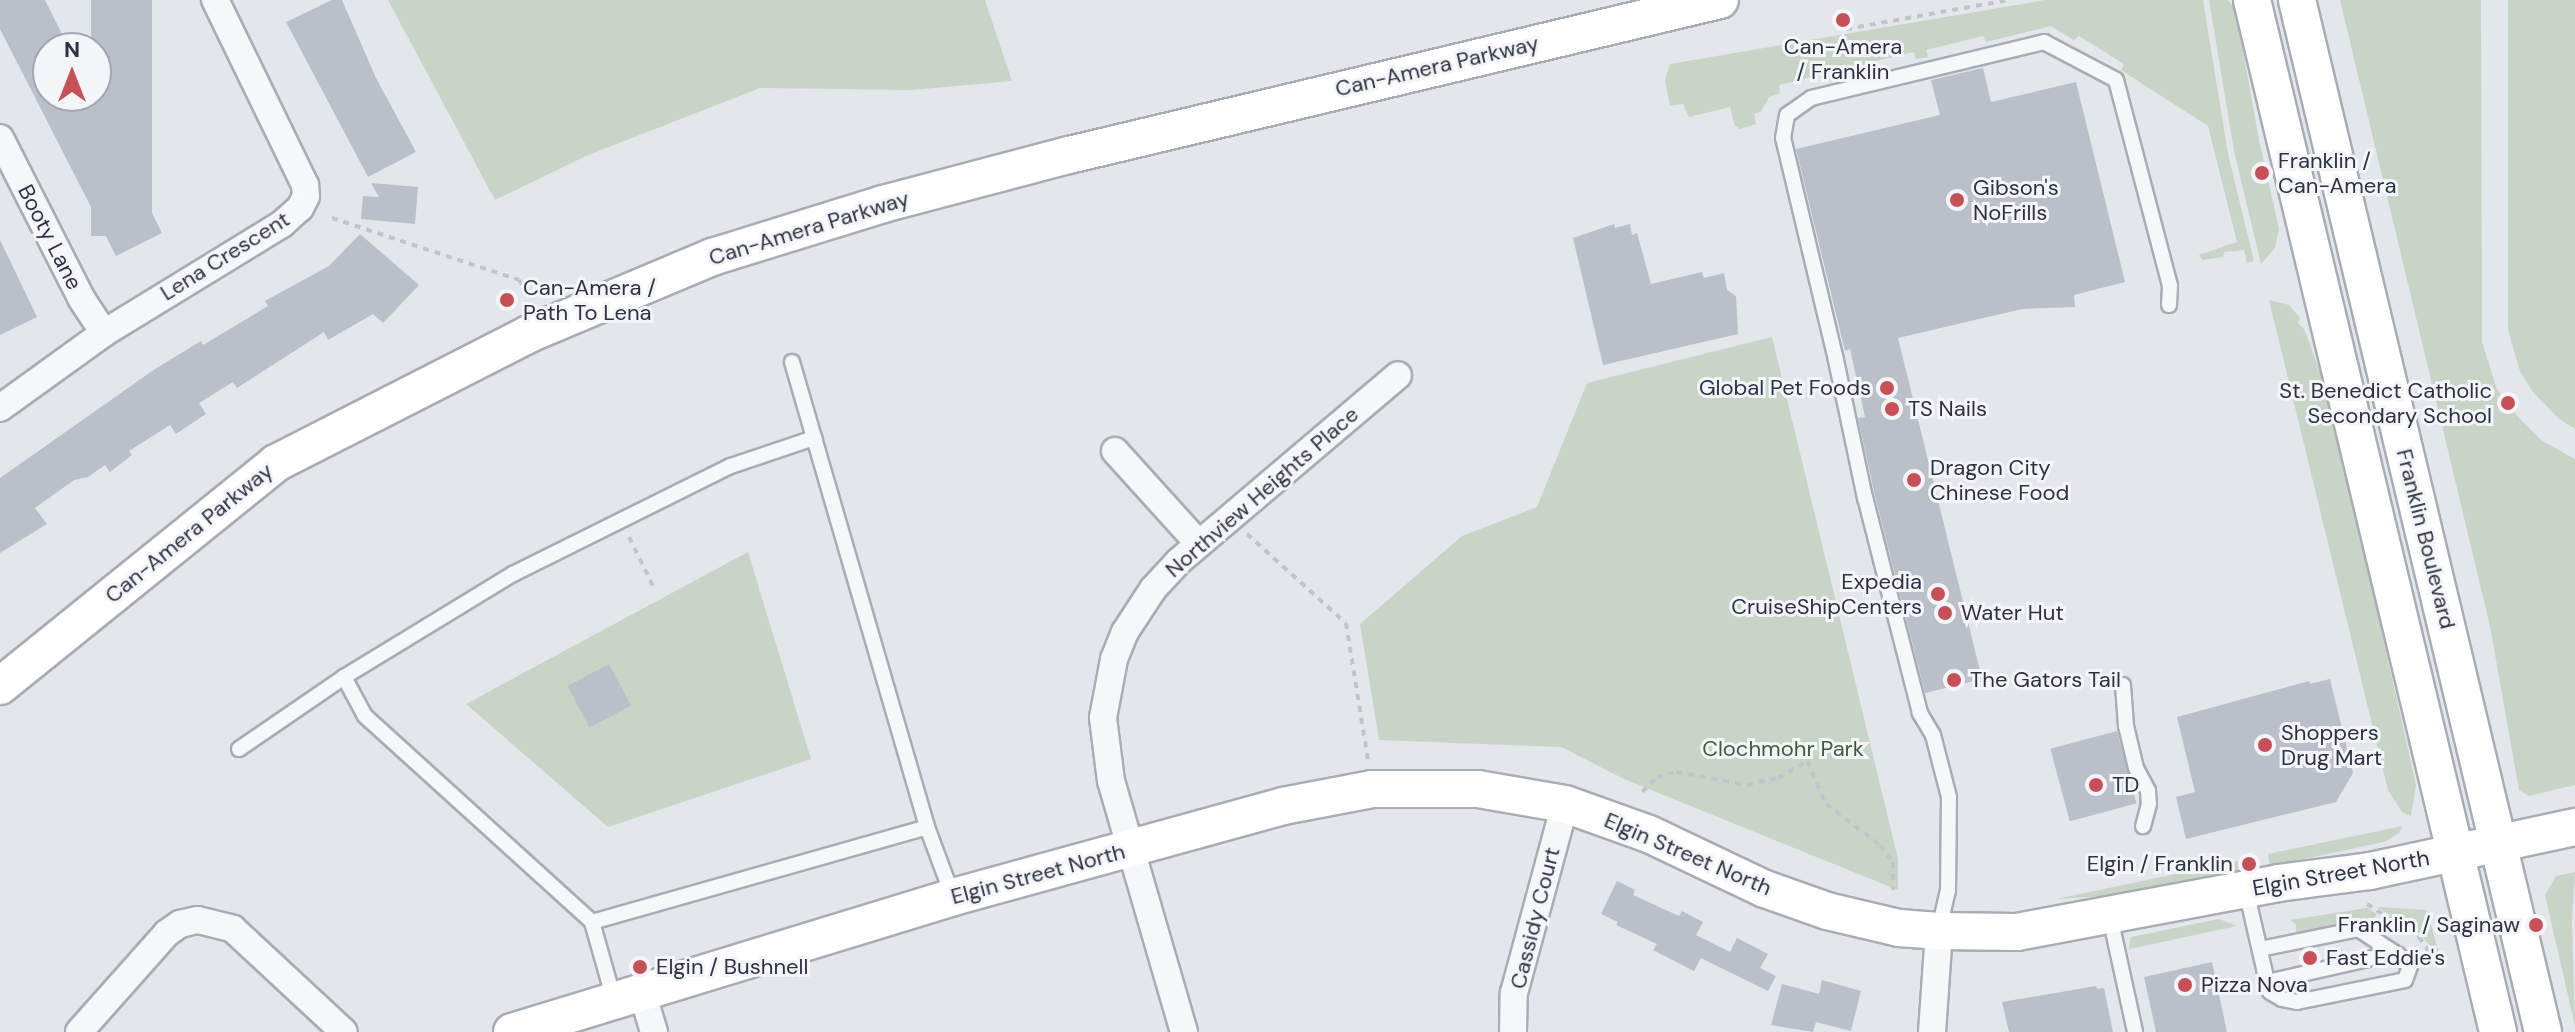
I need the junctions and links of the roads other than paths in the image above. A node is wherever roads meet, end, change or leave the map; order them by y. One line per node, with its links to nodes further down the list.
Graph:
1 (215, 0): 7 (street, Lena Crescent)
2 (1720, 0): 16 (main road, Can-Amera Parkway)
3 (2252, 0): 24 (main road, Franklin Boulevard)
4 (2297, 0): 22 (main road, Franklin Boulevard)
5 (0, 138): 7 (street, Booty Lane)
6 (2169, 305): 29 (lane)
7 (104, 333): 10 (street, Lena Crescent)
8 (792, 362): 11 (lane)
9 (1398, 375): 13 (street, Northview Heights Place)
10 (0, 408)
11 (814, 438): 14 (lane); 20 (lane)
12 (1115, 451): 13 (street)
13 (1199, 544): 23 (street, Northview Heights Place)
14 (344, 677): 17 (lane); 28 (lane)
15 (2123, 685): 19 (lane)
16 (0, 686)
17 (239, 749)
18 (1565, 804): 23 (main road, Elgin Street North); 29 (main road, Elgin Street North); 39 (street, Cassidy Court)
19 (2143, 826)
20 (927, 827): 26 (lane); 28 (lane)
21 (2575, 827): 22 (main road, Elgin Street North)
22 (2499, 844): 24 (main road, Elgin Street North); 43 (main road, Franklin Boulevard)
23 (1130, 849): 26 (main road, Elgin Street North); 38 (street, Northview Heights Place)
24 (2456, 853): 25 (main road, Elgin Street North); 42 (main road, Franklin Boulevard)
25 (2246, 889): 27 (main road, Elgin Street North); 30 (lane)
26 (953, 897): 33 (main road, Elgin Street North)
27 (2110, 917): 29 (main road, Elgin Street North); 41 (lane)
28 (592, 922): 33 (lane)
29 (1939, 931): 40 (street)
30 (2260, 949): 31 (lane); 32 (lane)
31 (2398, 955): 32 (lane); 32 (lane)
32 (2267, 982)
33 (628, 996): 36 (main road, Elgin Street North); 37 (street)
34 (79, 1032): 35 (street)
35 (344, 1032)
36 (512, 1032)
37 (654, 1032)
38 (1184, 1032)
39 (1513, 1032)
40 (1932, 1032)
41 (2135, 1032)
42 (2498, 1032)
43 (2543, 1032)

